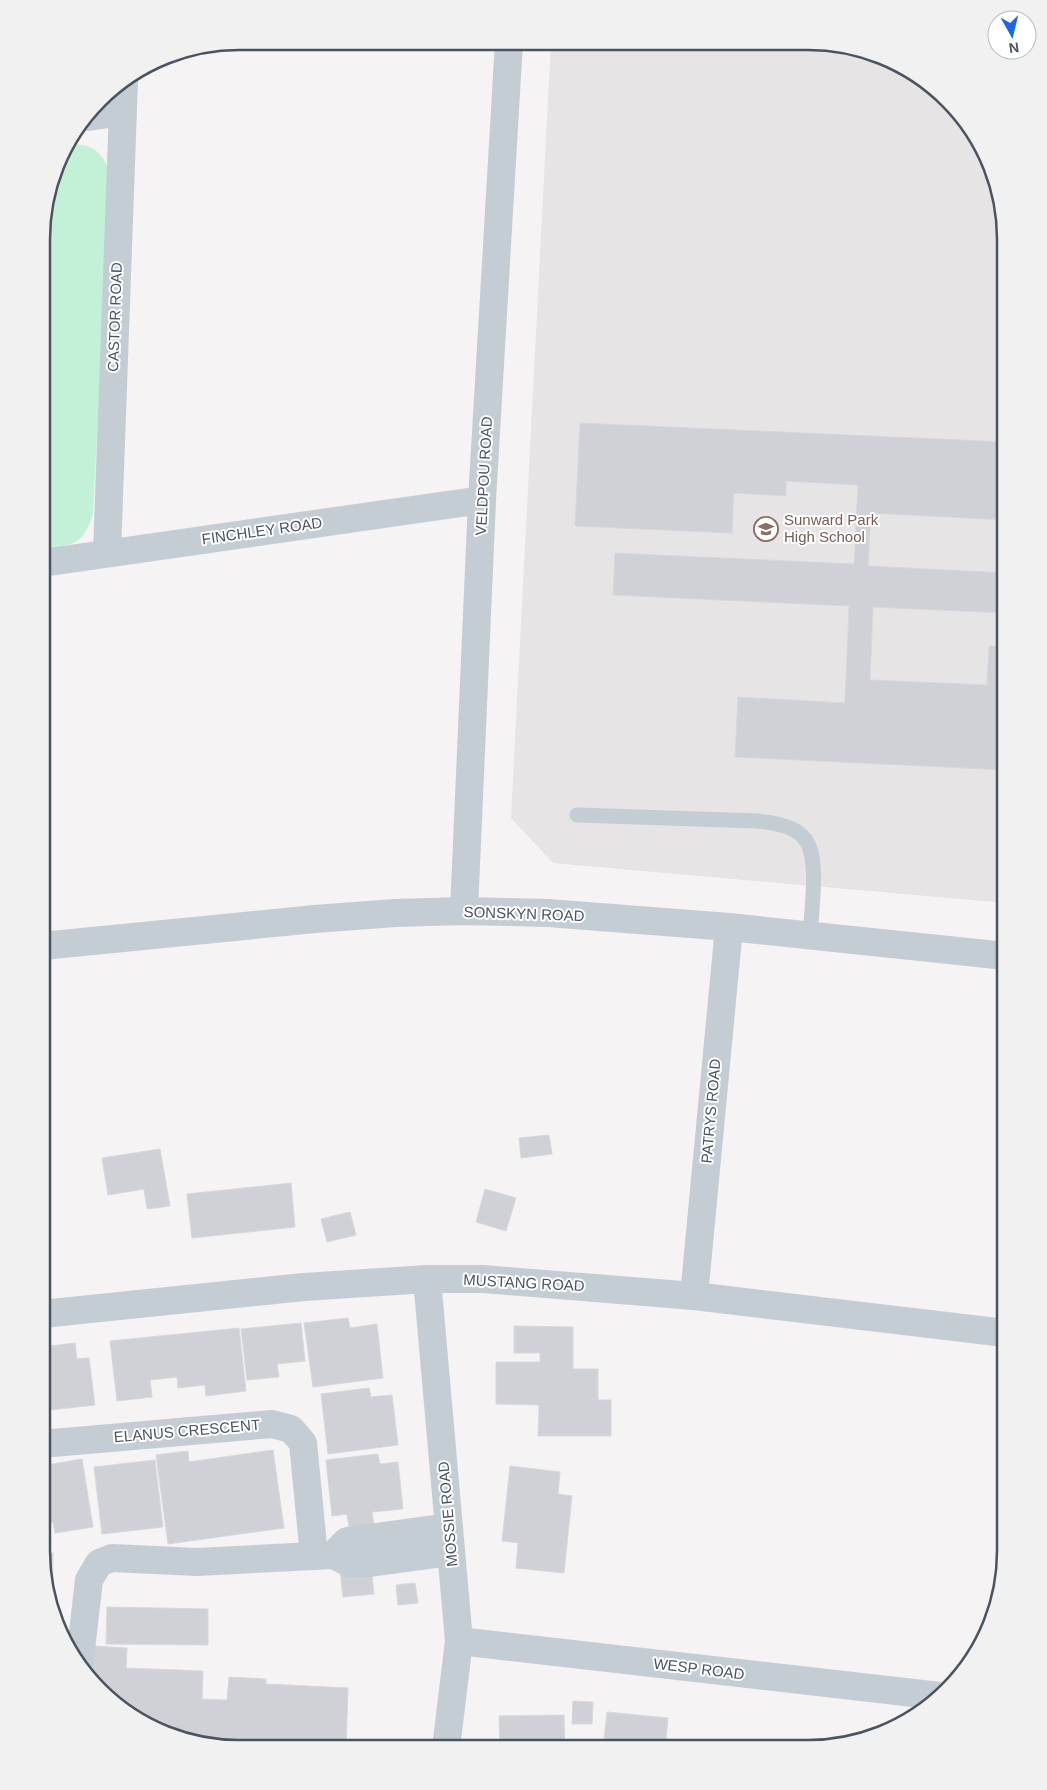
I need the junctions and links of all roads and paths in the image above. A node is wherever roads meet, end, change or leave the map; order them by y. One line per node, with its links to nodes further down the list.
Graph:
1 (508, 50): 5 (street, VELDPOU ROAD)
2 (123, 89): 3 (street, CASTOR ROAD)
3 (122, 112): 4 (street); 6 (street, CASTOR ROAD)
4 (96, 116)
5 (482, 500): 6 (street, FINCHLEY ROAD); 9 (street, VELDPOU ROAD)
6 (107, 553): 7 (street, FINCHLEY ROAD)
7 (50, 562)
8 (578, 815): 11 (lane)
9 (464, 910): 10 (street, SONSKYN ROAD); 12 (street, SONSKYN ROAD)
10 (728, 927): 11 (street, SONSKYN ROAD); 15 (street, PATRYS ROAD)
11 (810, 936): 13 (street, SONSKYN ROAD)
12 (50, 945)
13 (997, 955)
14 (427, 1279): 15 (street, MUSTANG ROAD); 16 (street, MUSTANG ROAD); 19 (street, MOSSIE ROAD)
15 (694, 1296): 17 (street, MUSTANG ROAD)
16 (50, 1313)
17 (997, 1332)
18 (50, 1443): 20 (street, ELANUS CRESCENT)
19 (450, 1540): 20 (street); 21 (street, MOSSIE ROAD)
20 (323, 1555): 22 (street)
21 (459, 1641): 23 (street, WESP ROAD); 24 (street, MOSSIE ROAD)
22 (81, 1655)
23 (930, 1695)
24 (447, 1740)

